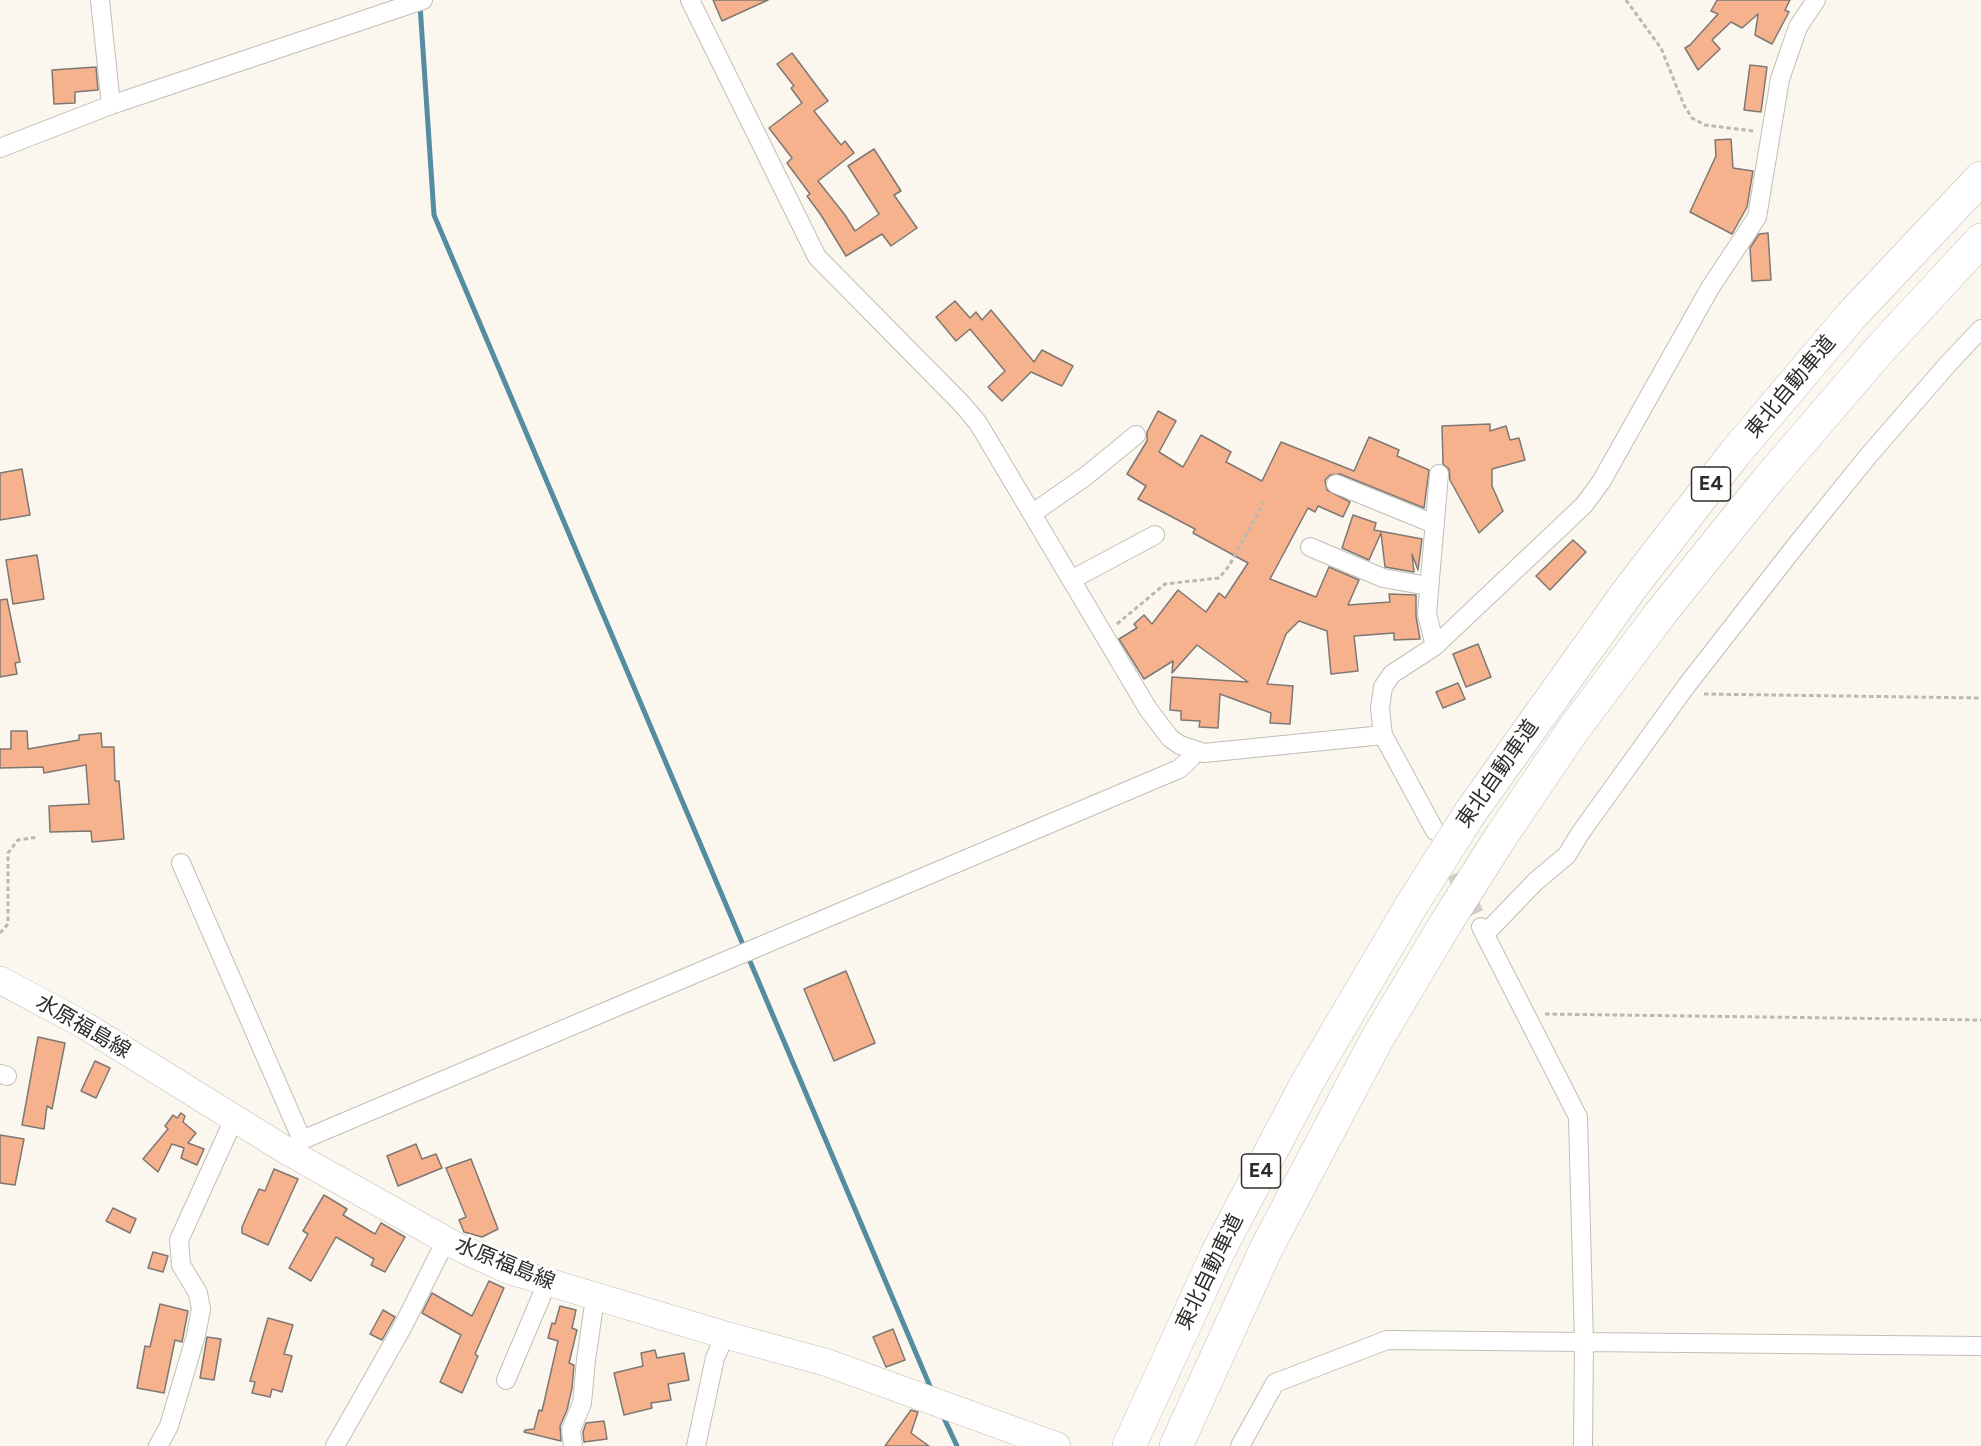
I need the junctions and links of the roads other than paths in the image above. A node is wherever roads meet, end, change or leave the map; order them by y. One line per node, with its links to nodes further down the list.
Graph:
1 (100, 0): 5 (street)
2 (690, 0): 13 (street)
3 (1816, 0): 19 (street)
4 (415, 3): 5 (street)
5 (111, 105): 6 (street)
6 (0, 148)
7 (1981, 178): 39 (highway, 東北自動車道 / E4, bridge)
8 (1981, 240): 40 (highway, 東北自動車道 / E4, bridge)
9 (1981, 329): 31 (street)
10 (1136, 435): 13 (street)
11 (1439, 474): 14 (street)
12 (1336, 484): 14 (street)
13 (1033, 513): 17 (street)
14 (1434, 524): 18 (street)
15 (1155, 536): 17 (street)
16 (1310, 547): 18 (street)
17 (1071, 580): 21 (street)
18 (1428, 586): 19 (street)
19 (1435, 646): 20 (street)
20 (1383, 735): 21 (street); 22 (street)
21 (1191, 750): 26 (street)
22 (1435, 831)
23 (181, 863): 26 (street)
24 (0, 980): 25 (main road, 水原福島線)
25 (234, 1119): 26 (main road, 水原福島線); 34 (street)
26 (295, 1145): 27 (main road, 水原福島線)
27 (446, 1240): 28 (main road, 水原福島線); 35 (street)
28 (547, 1282): 29 (main road, 水原福島線); 33 (street)
29 (595, 1298): 30 (main road, 水原福島線); 36 (street)
30 (725, 1335): 37 (street); 38 (main road, 水原福島線)
31 (1584, 1343): 32 (street); 41 (street); 42 (street)
32 (1981, 1346)
33 (506, 1380)
34 (158, 1446)
35 (335, 1446)
36 (573, 1446)
37 (696, 1446)
38 (1057, 1446)
39 (1129, 1446)
40 (1176, 1446)
41 (1240, 1446)
42 (1583, 1446)

